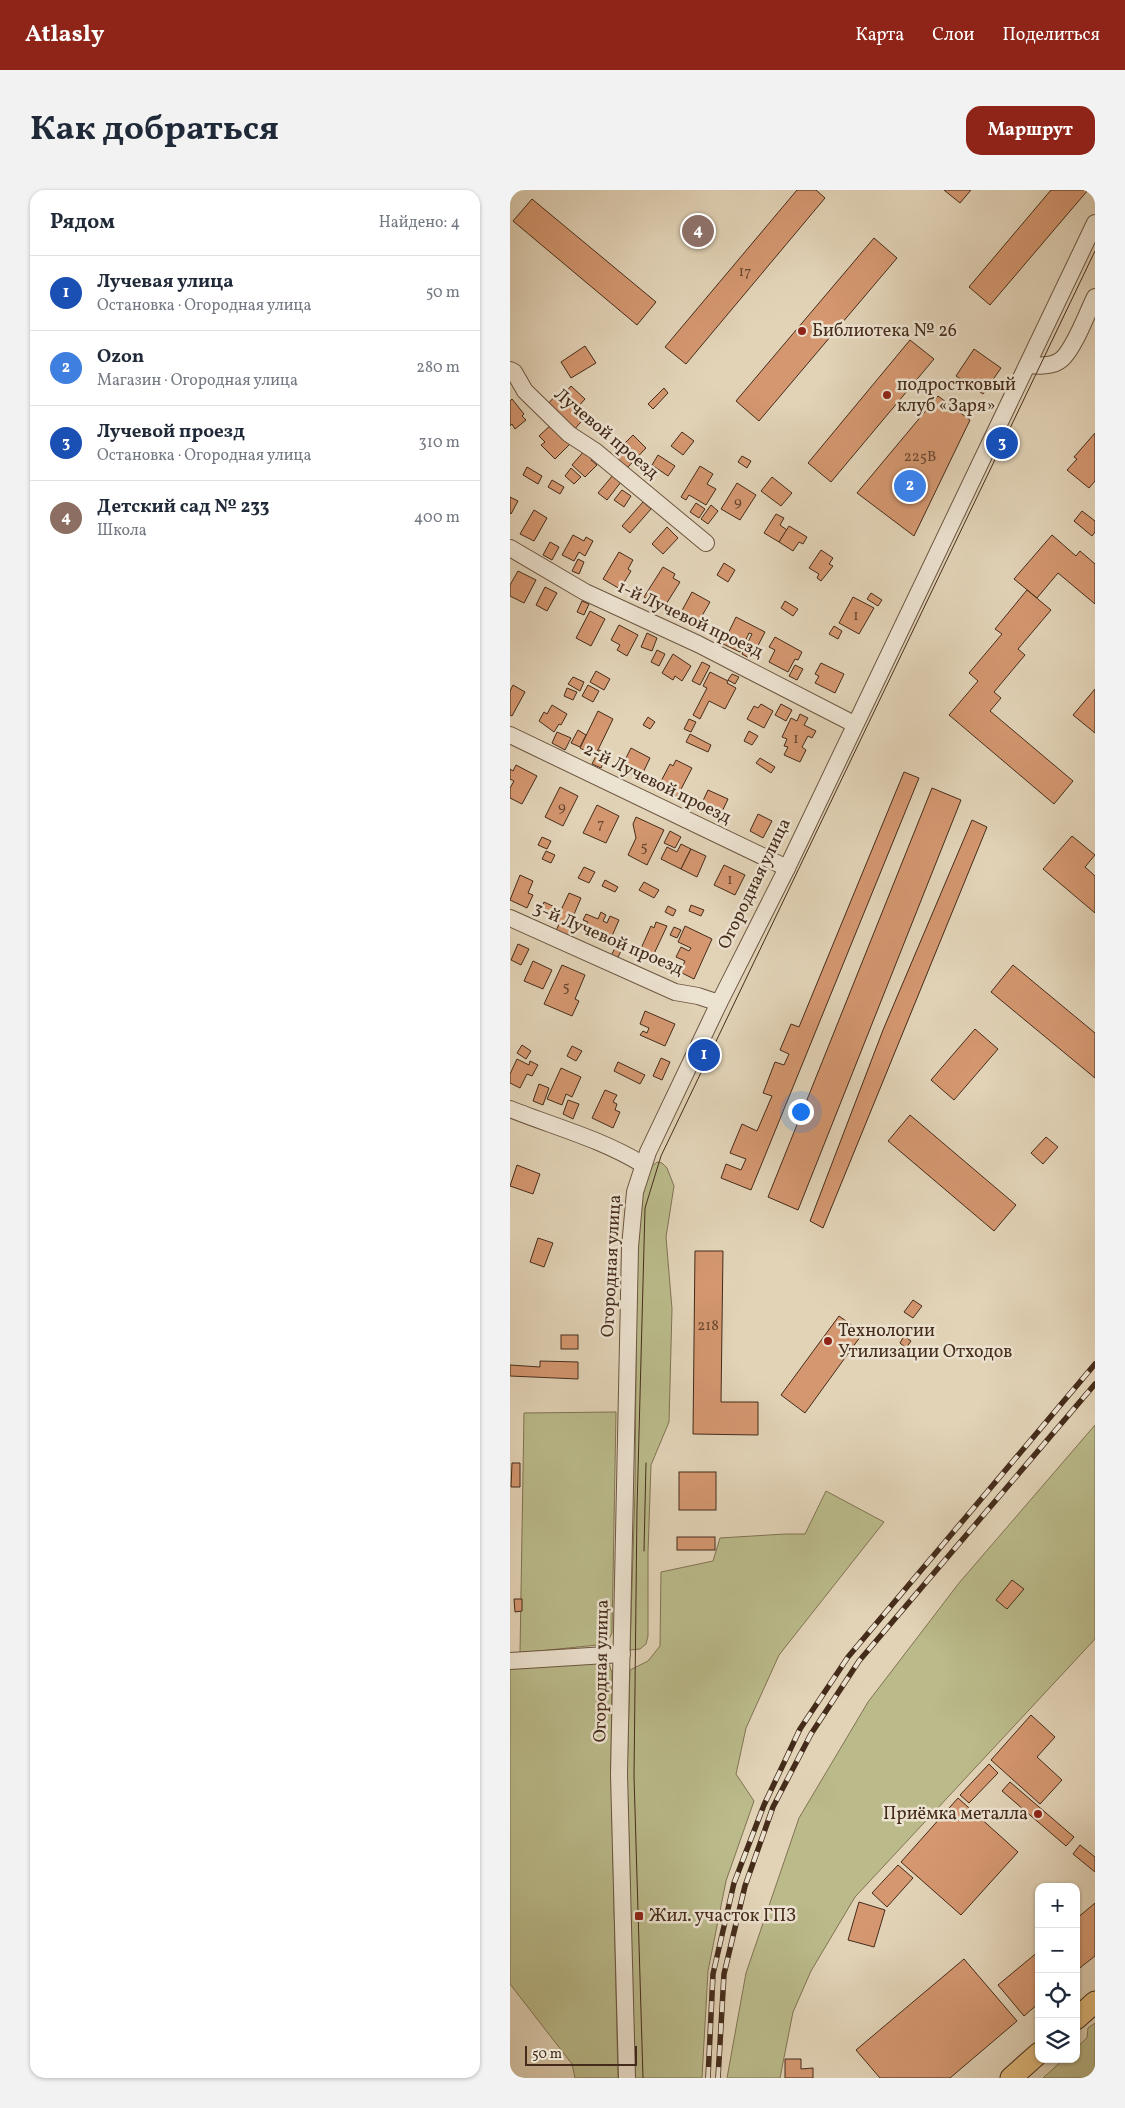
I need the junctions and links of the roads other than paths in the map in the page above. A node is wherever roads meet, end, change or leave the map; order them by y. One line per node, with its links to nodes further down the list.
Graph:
1 (1095, 223): 3 (street, Огородная улица)
2 (1095, 297): 3 (street)
3 (1028, 365): 7 (street, Огородная улица)
4 (510, 370): 5 (street, Лучевой проезд)
5 (706, 543)
6 (510, 548): 7 (street, 1-й Лучевой проезд)
7 (854, 724): 9 (street, Огородная улица)
8 (510, 736): 9 (street, 2-й Лучевой проезд)
9 (787, 868): 11 (street, Огородная улица)
10 (510, 918): 11 (street, 3-й Лучевой проезд)
11 (719, 1002): 13 (street, Огородная улица)
12 (510, 1109): 13 (street)
13 (642, 1164): 14 (street, Огородная улица)
14 (622, 1654): 15 (street); 21 (street, Огородная улица)
15 (510, 1661)
16 (1095, 2002): 18 (main road)
17 (1095, 2014): 19 (main road)
18 (1078, 2018)
19 (1080, 2019)
20 (1035, 2056): 22 (main road)
21 (627, 2078)
22 (1011, 2078)

